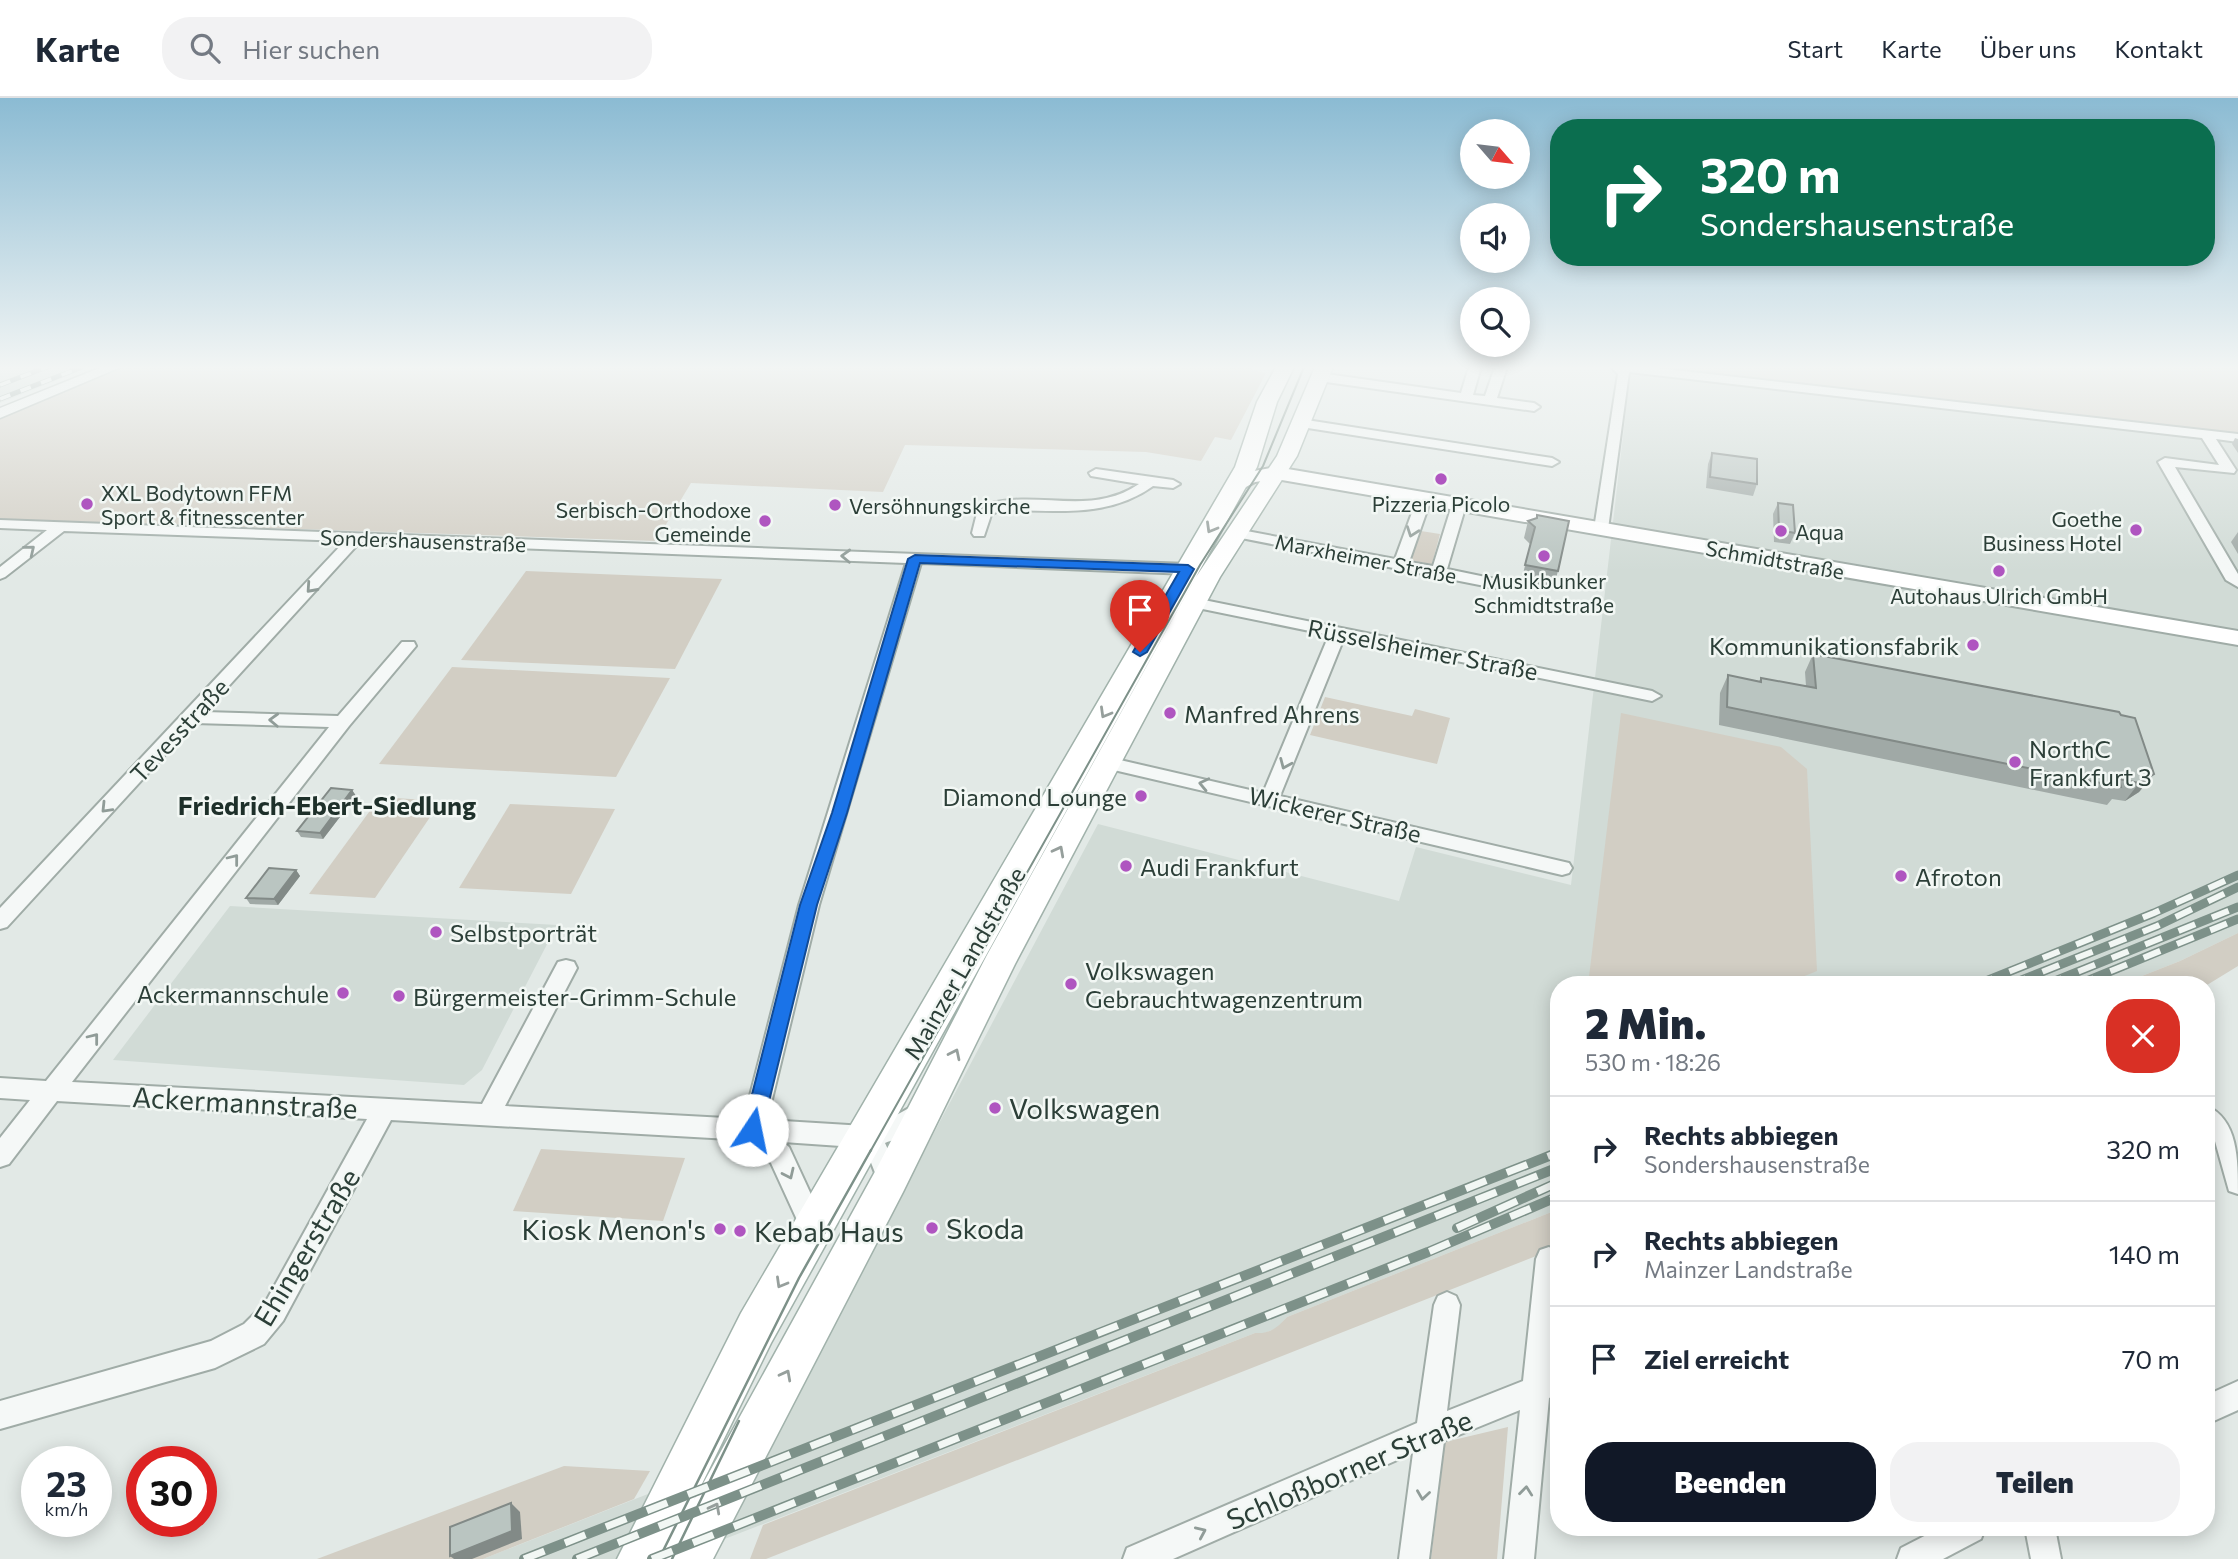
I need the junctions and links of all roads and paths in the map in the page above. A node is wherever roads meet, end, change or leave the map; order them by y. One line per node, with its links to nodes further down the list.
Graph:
1 (1257, 435): 8 (main road, Mainzer Landstraße)
2 (1295, 435): 10 (main road, Mainzer Landstraße)
3 (1379, 435): 9 (street)
4 (1616, 435): 21 (street)
5 (2206, 435): 31 (street)
6 (2208, 435): 7 (street)
7 (2238, 438)
8 (1252, 450): 10 (main road); 15 (main road, Mainzer Landstraße)
9 (1552, 462)
10 (1276, 472): 12 (main road, Schmidtstraße); 15 (main road, Schmidtstraße); 16 (main road, Mainzer Landstraße)
11 (1096, 473): 13 (street)
12 (1312, 479): 16 (main road, Schmidtstraße); 17 (main road, Schmidtstraße)
13 (1149, 483): 14 (street); 24 (street)
14 (1173, 484)
15 (1235, 487): 28 (main road, Mainzer Landstraße, one-way to 28)
16 (1261, 498): 22 (main road, Mainzer Landstraße)
17 (1424, 499): 18 (main road, Schmidtstraße); 27 (street, one-way to 27)
18 (1460, 505): 21 (main road, Schmidtstraße); 29 (street)
19 (0, 523): 20 (street, Sondershausenstraße)
20 (61, 526): 23 (street, Sondershausenstraße); 30 (street, one-way to 20)
21 (1601, 529): 35 (main road, Schmidtstraße)
22 (1236, 533): 27 (street, Marxheimer Straße); 33 (main road, Mainzer Landstraße)
23 (357, 537): 25 (street, Sondershausenstraße, one-way to 23); 38 (street, Tevesstraße, one-way to 38)
24 (978, 537): 26 (street)
25 (915, 559): 26 (street, Sondershausenstraße); 51 (street)
26 (972, 561): 28 (street, Sondershausenstraße)
27 (1400, 565): 29 (street, Marxheimer Straße)
28 (1188, 569): 52 (main road, Mainzer Landstraße, one-way to 52)
29 (1439, 572): 32 (street, Marxheimer Straße)
30 (0, 574)
31 (2238, 582)
32 (1495, 583)
33 (1194, 603): 34 (street, Rüsselsheimer Straße); 40 (main road, Mainzer Landstraße)
34 (1338, 632): 37 (street, Rüsselsheimer Straße); 41 (street, one-way to 41)
35 (2238, 638)
36 (408, 646): 39 (street)
37 (1652, 696)
38 (191, 718): 39 (street, one-way to 38); 43 (street, Tevesstraße, one-way to 43)
39 (342, 723): 46 (street, one-way to 39)
40 (1107, 762): 41 (street, Wickerer Straße, one-way to 40); 47 (main road, Mainzer Landstraße, one-way to 40)
41 (1270, 799): 42 (street, Wickerer Straße)
42 (1562, 868)
43 (0, 922)
44 (566, 968): 49 (street)
45 (0, 1088): 46 (street, Ackermannstraße)
46 (51, 1092): 48 (street, Ackermannstraße); 53 (street)
47 (930, 1104): 52 (street, Ackermannstraße); 54 (main road, Mainzer Landstraße)
48 (385, 1110): 49 (street, Ackermannstraße); 62 (street, Ehingerstraße)
49 (489, 1114): 51 (street, Ackermannstraße)
50 (2215, 1122): 55 (street)
51 (752, 1130): 52 (street, Ackermannstraße); 56 (street, one-way to 56)
52 (863, 1139): 54 (street); 56 (main road, Mainzer Landstraße)
53 (0, 1156)
54 (890, 1180): 67 (main road, Mainzer Landstraße, one-way to 54)
55 (2238, 1183)
56 (813, 1227): 66 (main road, Mainzer Landstraße, one-way to 66)
57 (1549, 1259): 59 (street)
58 (1447, 1305): 63 (street)
59 (1548, 1386): 63 (street, Schloßborner Straße); 70 (street, one-way to 59)
60 (2238, 1395): 61 (street)
61 (2215, 1406)
62 (0, 1415)
63 (1431, 1432): 68 (street, Schloßborner Straße, one-way to 63); 69 (street, one-way to 69)
64 (1955, 1536): 71 (street)
65 (2042, 1536): 72 (street)
66 (641, 1559)
67 (688, 1559)
68 (1138, 1559)
69 (1414, 1559)
70 (1519, 1559)
71 (1912, 1559)
72 (2046, 1559)

